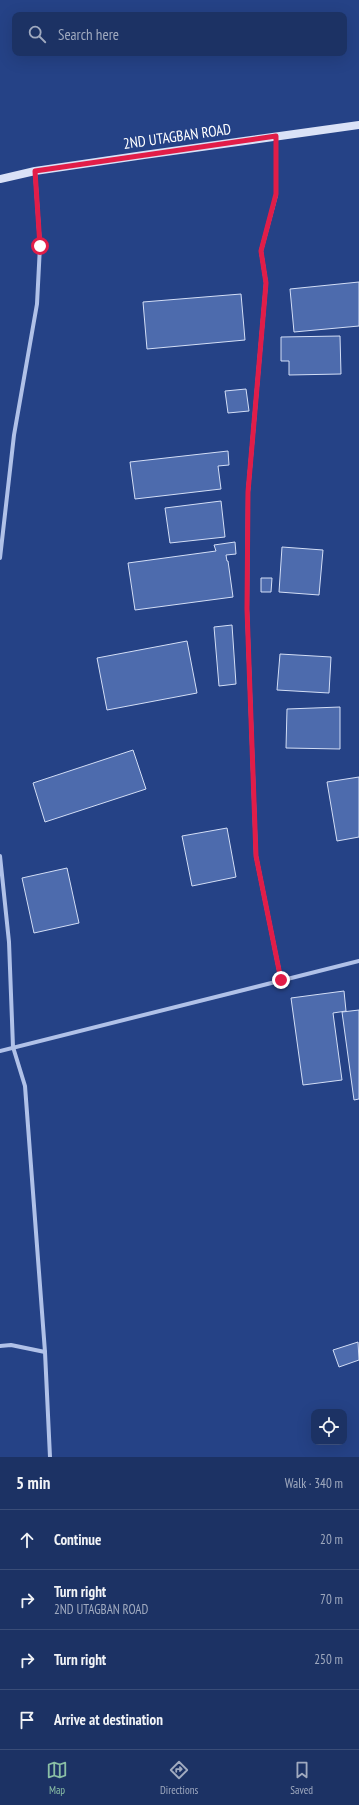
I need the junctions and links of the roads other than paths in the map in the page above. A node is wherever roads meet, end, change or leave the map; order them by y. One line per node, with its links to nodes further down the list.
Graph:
1 (359, 125): 2 (street, 2ND UTAGBAN ROAD)
2 (276, 136): 3 (street, 2ND UTAGBAN ROAD); 8 (street)
3 (35, 171): 4 (street, 2ND UTAGBAN ROAD); 5 (street)
4 (0, 179)
5 (0, 558)
6 (0, 856): 9 (street)
7 (359, 961): 8 (street)
8 (281, 980): 9 (street)
9 (13, 1047): 10 (street); 12 (street)
10 (0, 1051)
11 (0, 1346): 12 (street)
12 (45, 1352): 13 (street)
13 (50, 1457)

